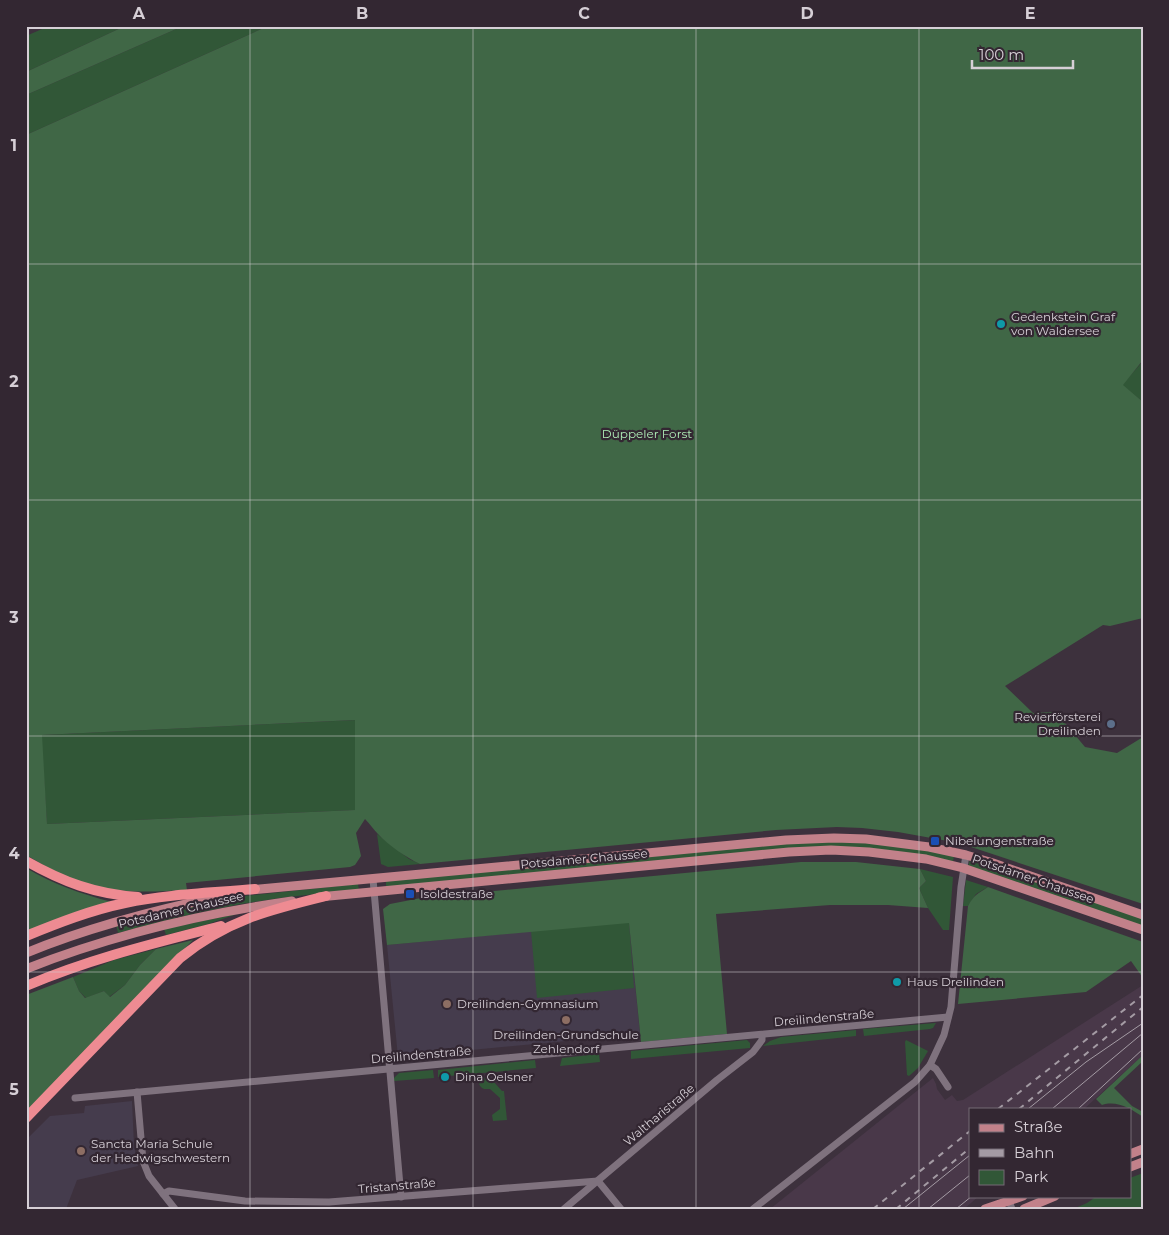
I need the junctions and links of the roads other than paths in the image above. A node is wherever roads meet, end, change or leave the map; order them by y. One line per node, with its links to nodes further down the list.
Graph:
1 (966, 855): 3 (street); 4 (main road, Potsdamer Chaussee); 9 (main road, Potsdamer Chaussee)
2 (26, 861): 8 (highway)
3 (963, 868): 6 (main road, Potsdamer Chaussee); 11 (main road, Potsdamer Chaussee); 16 (street)
4 (373, 879): 5 (main road, Potsdamer Chaussee); 6 (street)
5 (256, 889): 8 (highway); 13 (main road, Potsdamer Chaussee)
6 (374, 892): 7 (main road, Potsdamer Chaussee); 19 (street)
7 (326, 896): 10 (highway); 14 (main road, Potsdamer Chaussee)
8 (154, 898): 12 (highway)
9 (1143, 915)
10 (236, 922): 15 (highway); 23 (highway)
11 (1143, 930)
12 (26, 936)
13 (26, 953)
14 (26, 969)
15 (26, 986)
16 (948, 1017): 17 (street, Dreilindenstraße); 18 (street)
17 (762, 1035): 19 (street, Dreilindenstraße); 24 (street, Waltharistraße)
18 (930, 1065): 20 (street); 32 (street)
19 (390, 1069): 21 (street, Dreilindenstraße); 26 (street)
20 (948, 1087)
21 (137, 1092): 22 (street, Dreilindenstraße); 25 (street)
22 (75, 1098)
23 (26, 1118)
24 (598, 1181): 26 (street, Tristanstraße); 30 (street, Waltharistraße); 31 (street)
25 (162, 1194): 26 (street, Tristanstraße); 29 (street)
26 (401, 1197)
27 (1050, 1198): 34 (main road)
28 (1011, 1205): 33 (main road)
29 (175, 1209)
30 (564, 1209)
31 (621, 1209)
32 (753, 1209)
33 (985, 1209)
34 (1024, 1209)

